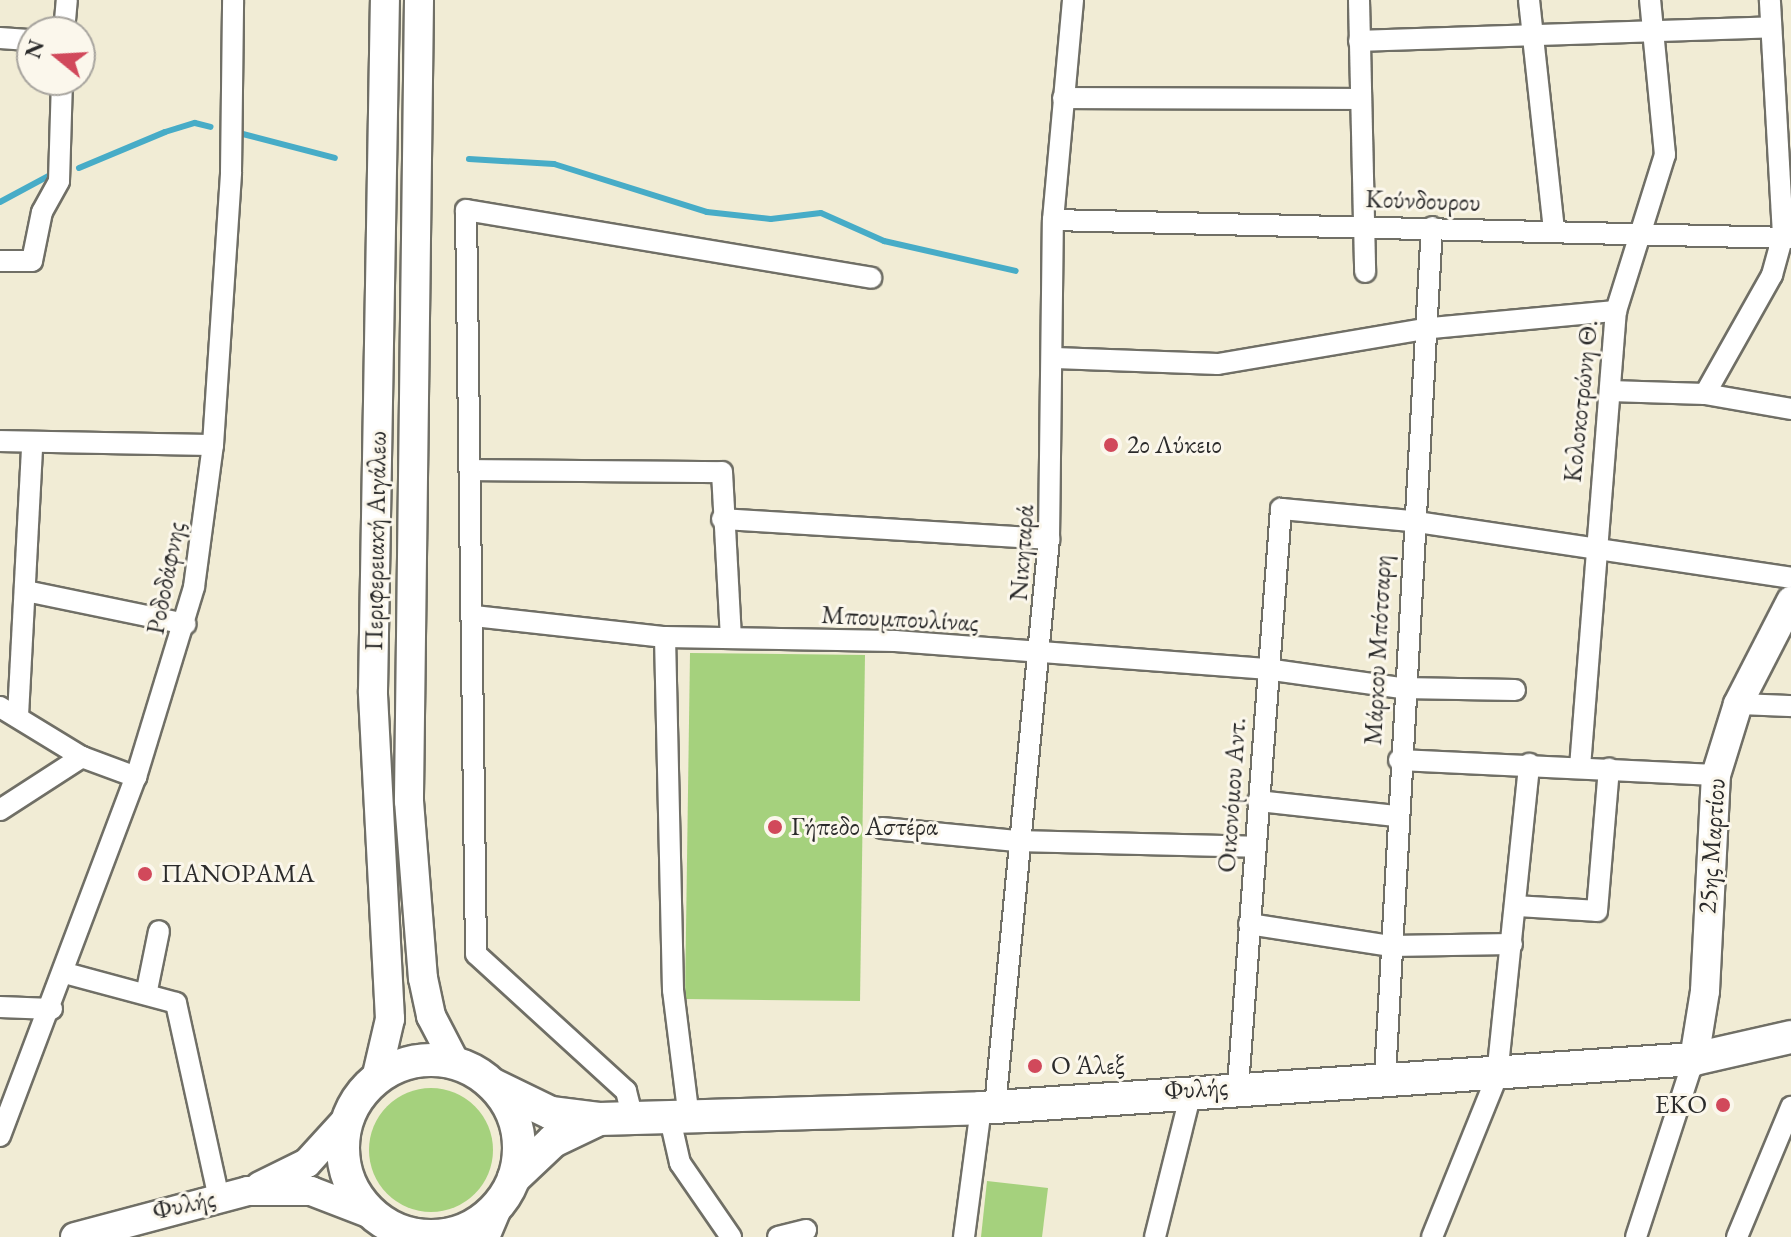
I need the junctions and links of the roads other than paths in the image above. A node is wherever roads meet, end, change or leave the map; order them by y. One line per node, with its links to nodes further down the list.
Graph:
1 (233, 0): 33 (street, Ροδοδάφνης)
2 (385, 0): 81 (main road, Περιφερειακή Αιγάλεω)
3 (419, 0): 78 (main road, Περιφερειακή Αιγάλεω)
4 (1073, 0): 15 (street, Νικηταρά)
5 (1359, 0): 12 (street)
6 (1529, 0): 11 (street)
7 (1650, 0): 10 (street, Κολοκοτρώνη Θ.)
8 (1770, 0): 9 (street)
9 (1771, 27): 10 (street); 13 (street)
10 (1652, 32): 11 (street); 21 (street, Κολοκοτρώνη Θ.)
11 (1531, 34): 12 (street); 20 (street)
12 (1359, 41): 16 (street)
13 (1782, 78): 22 (street)
14 (62, 96): 23 (street)
15 (1063, 98): 16 (street); 17 (street, Νικηταρά)
16 (1360, 99): 18 (street)
17 (1053, 220): 18 (street, Κούνδουρου); 28 (street, Νικηταρά)
18 (1362, 224): 19 (street, Κούνδουρου); 24 (street)
19 (1432, 227): 20 (street, Κούνδουρου); 27 (street, Μάρκου Μπότσαρη)
20 (1554, 231): 21 (street, Κούνδουρου)
21 (1645, 234): 22 (street, Κούνδουρου); 26 (street, Κολοκοτρώνη Θ.)
22 (1787, 236): 30 (street)
23 (0, 261)
24 (1365, 272)
25 (871, 278): 35 (street)
26 (1616, 311): 27 (street); 29 (street, Κολοκοτρώνη Θ.)
27 (1431, 328): 28 (street); 37 (street, Μάρκου Μπότσαρη)
28 (1055, 358): 38 (street, Νικηταρά)
29 (1610, 391): 30 (street); 39 (street, Κολοκοτρώνη Θ.)
30 (1705, 394): 31 (street)
31 (1791, 409)
32 (0, 441): 34 (street)
33 (213, 445): 34 (street); 44 (street, Ροδοδάφνης)
34 (32, 446): 41 (street)
35 (472, 470): 36 (street); 43 (street)
36 (722, 519): 38 (street); 46 (street)
37 (1411, 521): 39 (street); 48 (street, Οικονόμου Αντ.); 49 (street, Μάρκου Μπότσαρη)
38 (1049, 539): 47 (street, Νικηταρά)
39 (1591, 553): 40 (street); 57 (street, Κολοκοτρώνη Θ.)
40 (1791, 578)
41 (26, 591): 44 (street); 53 (street)
42 (1791, 601): 51 (main road, 25ης Μαρτίου)
43 (474, 616): 45 (street, Μπουμπουλίνας); 89 (street)
44 (186, 624): 60 (street, Ροδοδάφνης)
45 (665, 637): 46 (street, Μπουμπουλίνας); 90 (street)
46 (731, 638): 47 (street, Μπουμπουλίνας)
47 (1041, 655): 48 (street, Μπουμπουλίνας); 65 (street, Νικηταρά)
48 (1266, 669): 49 (street, Μπουμπουλίνας); 61 (street, Οικονόμου Αντ.)
49 (1402, 688): 50 (street, Μπουμπουλίνας); 55 (street, Μάρκου Μπότσαρη)
50 (1515, 690)
51 (1738, 704): 52 (street); 59 (main road, 25ης Μαρτίου)
52 (1791, 706)
53 (9, 712): 54 (street)
54 (82, 757): 60 (street); 62 (street)
55 (1399, 760): 56 (street); 63 (street, Μάρκου Μπότσαρη)
56 (1529, 764): 57 (street); 67 (street)
57 (1580, 767): 58 (street)
58 (1609, 769): 59 (street); 67 (street)
59 (1716, 775): 77 (main road, 25ης Μαρτίου)
60 (136, 777): 72 (street, Ροδοδάφνης)
61 (1258, 801): 63 (street); 66 (street, Οικονόμου Αντ.)
62 (0, 810)
63 (1397, 816): 71 (street, Μάρκου Μπότσαρη)
64 (882, 828): 65 (street)
65 (1016, 841): 66 (street); 86 (street, Νικηταρά)
66 (1255, 847): 68 (street, Οικονόμου Αντ.)
67 (1516, 906): 70 (street)
68 (1249, 924): 71 (street); 83 (street, Οικονόμου Αντ.)
69 (159, 931): 73 (street)
70 (1512, 944): 71 (street); 79 (street)
71 (1391, 946): 80 (street, Μάρκου Μπότσαρη)
72 (65, 973): 73 (street); 75 (street, Ροδοδάφνης)
73 (147, 990): 94 (street)
74 (0, 1007): 75 (street)
75 (52, 1009): 91 (street, Ροδοδάφνης)
76 (1791, 1037): 77 (main road, Φυλής)
77 (1694, 1059): 79 (main road, Φυλής); 105 (street)
78 (456, 1064): 81 (main road); 82 (main road)
79 (1497, 1076): 80 (main road, Φυλής); 104 (street)
80 (1385, 1077): 83 (main road, Φυλής)
81 (376, 1079): 87 (main road)
82 (493, 1085): 88 (main road, Φυλής); 93 (main road)
83 (1238, 1086): 84 (main road, Φυλής)
84 (1192, 1089): 86 (main road, Φυλής); 103 (street)
85 (1791, 1107): 106 (street)
86 (988, 1108): 90 (main road, Φυλής); 102 (street, Νικηταρά)
87 (348, 1118): 92 (main road, Φυλής); 96 (main road)
88 (599, 1119): 89 (main road, Φυλής); 93 (main road, Φυλής)
89 (633, 1119): 90 (main road, Φυλής)
90 (679, 1119): 100 (street)
91 (0, 1136)
92 (248, 1191): 94 (main road, Φυλής); 96 (main road, Φυλής)
93 (506, 1191): 96 (main road); 99 (main road)
94 (219, 1198): 95 (main road, Φυλής)
95 (138, 1226): 98 (main road, Φυλής)
96 (387, 1226)
97 (806, 1230): 101 (street)
98 (75, 1237)
99 (485, 1237)
100 (731, 1237)
101 (778, 1237)
102 (964, 1237)
103 (1155, 1237)
104 (1432, 1237)
105 (1636, 1237)
106 (1737, 1237)

